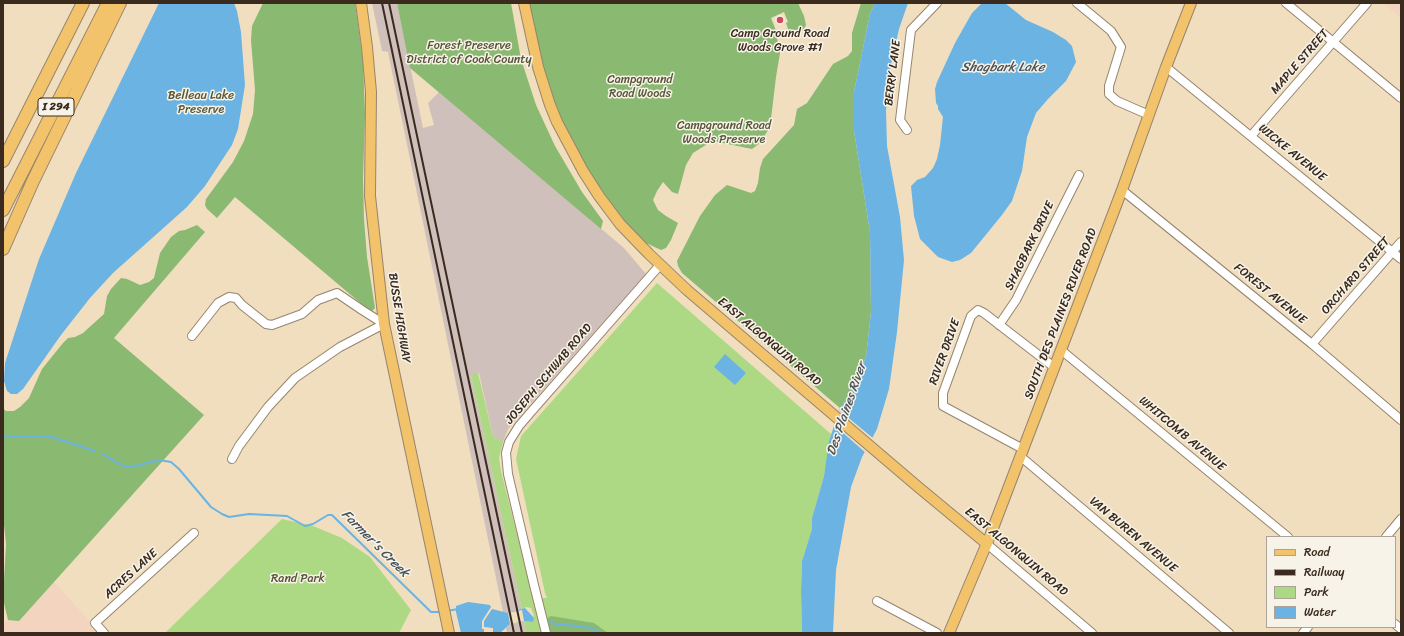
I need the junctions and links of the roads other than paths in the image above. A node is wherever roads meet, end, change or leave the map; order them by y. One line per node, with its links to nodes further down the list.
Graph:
1 (83, 3): 17 (highway, I 294)
2 (108, 3): 20 (highway, I 294)
3 (120, 3): 22 (highway)
4 (361, 3): 26 (main road, BUSSE HIGHWAY)
5 (524, 3): 25 (main road, EAST ALGONQUIN ROAD)
6 (937, 3): 15 (street, BERRY LANE)
7 (1077, 3): 14 (street)
8 (1191, 3): 12 (main road, SOUTH DES PLAINES RIVER ROAD)
9 (1286, 3): 11 (street)
10 (1367, 3): 11 (street, MAPLE STREET)
11 (1334, 41): 13 (street); 16 (street, MAPLE STREET)
12 (1166, 67): 14 (main road, SOUTH DES PLAINES RIVER ROAD); 16 (street, WICKE AVENUE)
13 (1401, 98)
14 (1148, 115): 19 (main road, SOUTH DES PLAINES RIVER ROAD)
15 (907, 130)
16 (1252, 136): 23 (street, WICKE AVENUE)
17 (3, 161)
18 (1078, 175): 27 (street, SHAGBARK DRIVE)
19 (1122, 190): 29 (street, FOREST AVENUE); 30 (main road, SOUTH DES PLAINES RIVER ROAD)
20 (3, 210)
21 (1401, 242): 23 (street, ORCHARD STREET)
22 (3, 249)
23 (1393, 252): 24 (street, WICKE AVENUE); 29 (street, ORCHARD STREET)
24 (1401, 259)
25 (660, 265): 40 (main road, EAST ALGONQUIN ROAD); 44 (street, JOSEPH SCHWAB ROAD)
26 (384, 324): 28 (street); 35 (street); 43 (main road, BUSSE HIGHWAY)
27 (1000, 325): 31 (street, RIVER DRIVE); 32 (street, RIVER DRIVE)
28 (192, 336)
29 (1312, 344): 33 (street, FOREST AVENUE)
30 (1061, 350): 31 (main road, SOUTH DES PLAINES RIVER ROAD); 38 (street, WHITCOMB AVENUE)
31 (1054, 368): 34 (main road, SOUTH DES PLAINES RIVER ROAD)
32 (943, 406): 34 (street, VAN BUREN AVENUE)
33 (1401, 420)
34 (1022, 453): 40 (main road, SOUTH DES PLAINES RIVER ROAD); 48 (street, VAN BUREN AVENUE)
35 (232, 459)
36 (1401, 519): 39 (street)
37 (194, 533): 42 (street, ACRES LANE)
38 (1287, 536)
39 (1387, 536)
40 (987, 544): 46 (main road, SOUTH DES PLAINES RIVER ROAD); 47 (street, EAST ALGONQUIN ROAD)
41 (877, 601): 45 (street)
42 (104, 633)
43 (449, 633)
44 (546, 633)
45 (937, 633)
46 (949, 633)
47 (1092, 633)
48 (1229, 633)

